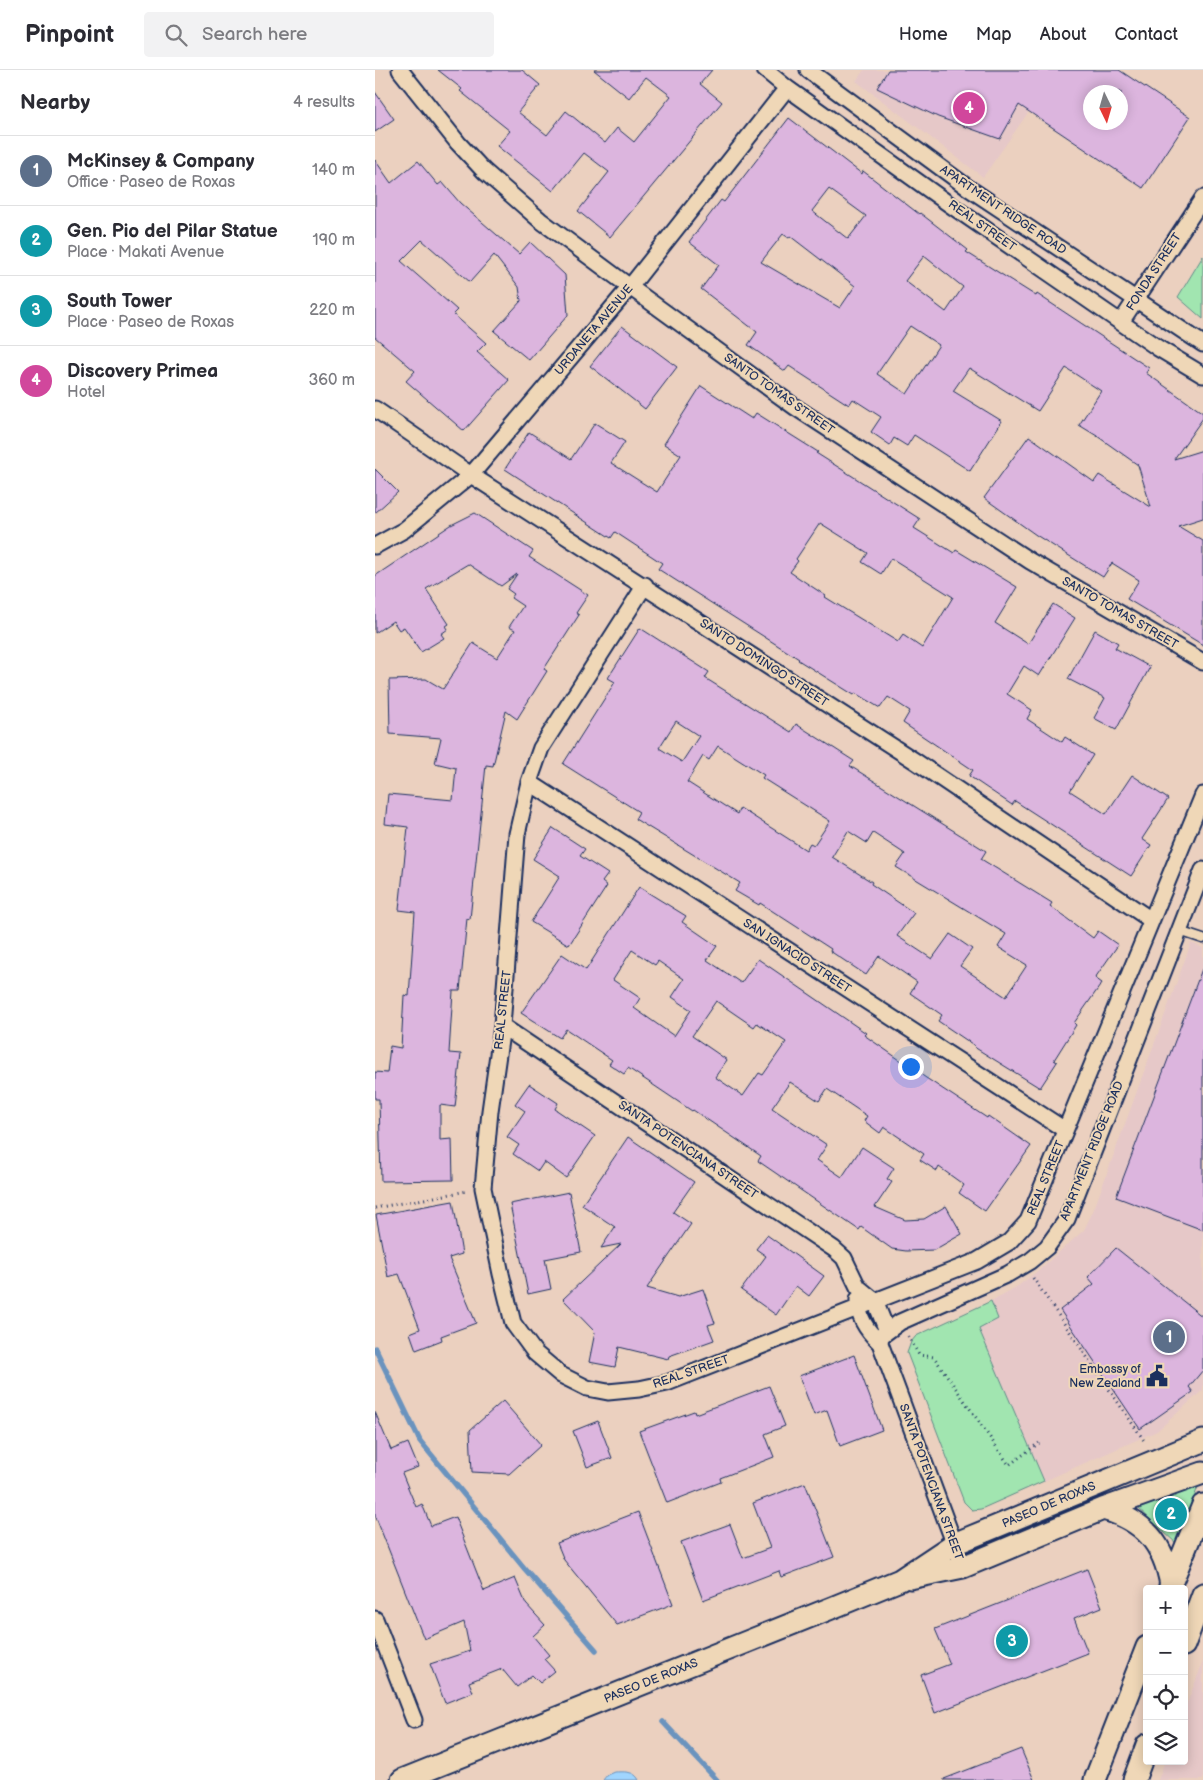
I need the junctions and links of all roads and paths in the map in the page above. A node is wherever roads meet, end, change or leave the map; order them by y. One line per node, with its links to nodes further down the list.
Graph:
1 (400, 70): 6 (street, SANTO TOMAS STREET)
2 (765, 70): 4 (street, REAL STREET)
3 (813, 72): 7 (street, APARTMENT RIDGE ROAD)
4 (787, 88): 6 (street, URDANETA AVENUE); 8 (street, REAL STREET)
5 (1203, 198): 7 (street, FONDA STREET)
6 (630, 287): 12 (street, URDANETA AVENUE); 15 (street, SANTO TOMAS STREET)
7 (1135, 300): 8 (street, FONDA STREET); 9 (street, APARTMENT RIDGE ROAD)
8 (1121, 322): 10 (street, REAL STREET)
9 (1203, 344)
10 (1203, 375)
11 (375, 409): 12 (street, SANTO DOMINGO STREET)
12 (471, 475): 13 (street, URDANETA AVENUE); 14 (street, SANTO DOMINGO STREET)
13 (375, 546)
14 (645, 585): 16 (street, REAL STREET); 19 (street, SANTO DOMINGO STREET)
15 (1203, 662)
16 (529, 782): 22 (street, REAL STREET); 23 (street, SAN IGNACIO STREET)
17 (1203, 795): 19 (street, REAL STREET)
18 (1203, 870): 20 (street, APARTMENT RIDGE ROAD)
19 (1151, 920): 23 (street, REAL STREET)
20 (1179, 931): 21 (lane); 26 (street, APARTMENT RIDGE ROAD)
21 (1203, 939)
22 (503, 1026): 24 (street, REAL STREET); 27 (street, SANTA POTENCIANA STREET)
23 (1065, 1130): 28 (street, REAL STREET)
24 (483, 1188): 25 (path); 29 (street, REAL STREET)
25 (375, 1208)
26 (1023, 1264): 30 (street, APARTMENT RIDGE ROAD); 33 (path)
27 (858, 1288): 28 (street, SANTA POTENCIANA STREET); 29 (street, SANTA POTENCIANA STREET)
28 (875, 1301): 29 (street, REAL STREET); 30 (street, SANTA POTENCIANA STREET)
29 (857, 1308): 30 (street, SANTA POTENCIANA STREET)
30 (883, 1337): 38 (street, SANTA POTENCIANA STREET)
31 (909, 1339): 34 (path)
32 (1203, 1441): 38 (main road, PASEO DE ROXAS)
33 (1145, 1442)
34 (1039, 1443)
35 (1203, 1473): 37 (main road, PASEO DE ROXAS)
36 (1203, 1505): 42 (main road)
37 (1103, 1510): 39 (main road, PASEO DE ROXAS); 41 (main road)
38 (954, 1544): 39 (street, SANTA POTENCIANA STREET); 40 (main road, PASEO DE ROXAS)
39 (963, 1568): 40 (main road, PASEO DE ROXAS)
40 (900, 1580): 49 (main road, PASEO DE ROXAS)
41 (1170, 1585)
42 (1171, 1585)
43 (1203, 1594): 45 (main road)
44 (375, 1619): 47 (street)
45 (1188, 1633)
46 (1143, 1657): 50 (main road)
47 (414, 1720)
48 (1143, 1756): 51 (main road)
49 (402, 1780)
50 (1095, 1780)
51 (1134, 1780)

